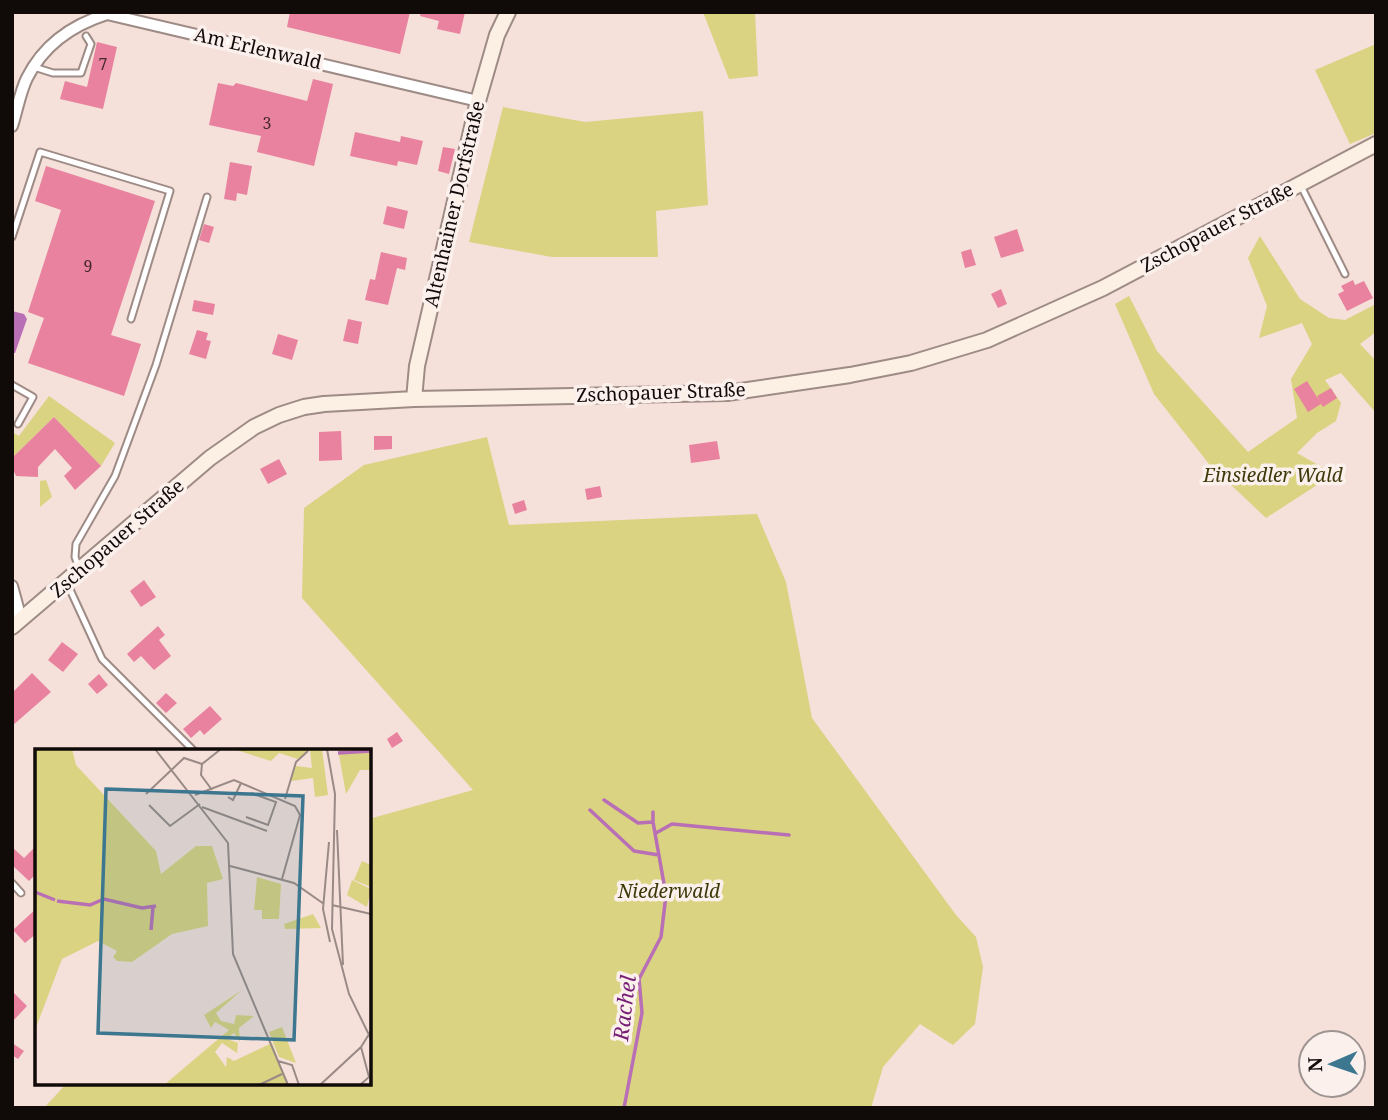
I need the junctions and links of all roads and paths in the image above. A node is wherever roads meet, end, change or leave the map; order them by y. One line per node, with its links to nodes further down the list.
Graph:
1 (508, 12): 5 (street, Altenhainer Dorfstraße)
2 (86, 36): 3 (lane)
3 (34, 67): 4 (street, Am Erlenwald); 5 (street, Am Erlenwald)
4 (16, 100): 6 (street, Am Erlenwald)
5 (478, 101): 14 (street, Altenhainer Dorfstraße)
6 (12, 126)
7 (1376, 144): 8 (street, Zschopauer Straße)
8 (1299, 184): 11 (lane); 14 (street, Zschopauer Straße)
9 (207, 197): 16 (lane)
10 (12, 237): 12 (lane)
11 (1345, 274)
12 (131, 319)
13 (12, 385): 15 (lane)
14 (414, 399): 16 (street, Zschopauer Straße)
15 (18, 424)
16 (81, 570): 17 (street, Zschopauer Straße)
17 (67, 582): 19 (street, Zschopauer Straße); 20 (lane)
18 (12, 586): 19 (street)
19 (14, 625)
20 (192, 749)
21 (12, 883): 22 (lane)
22 (21, 893)

